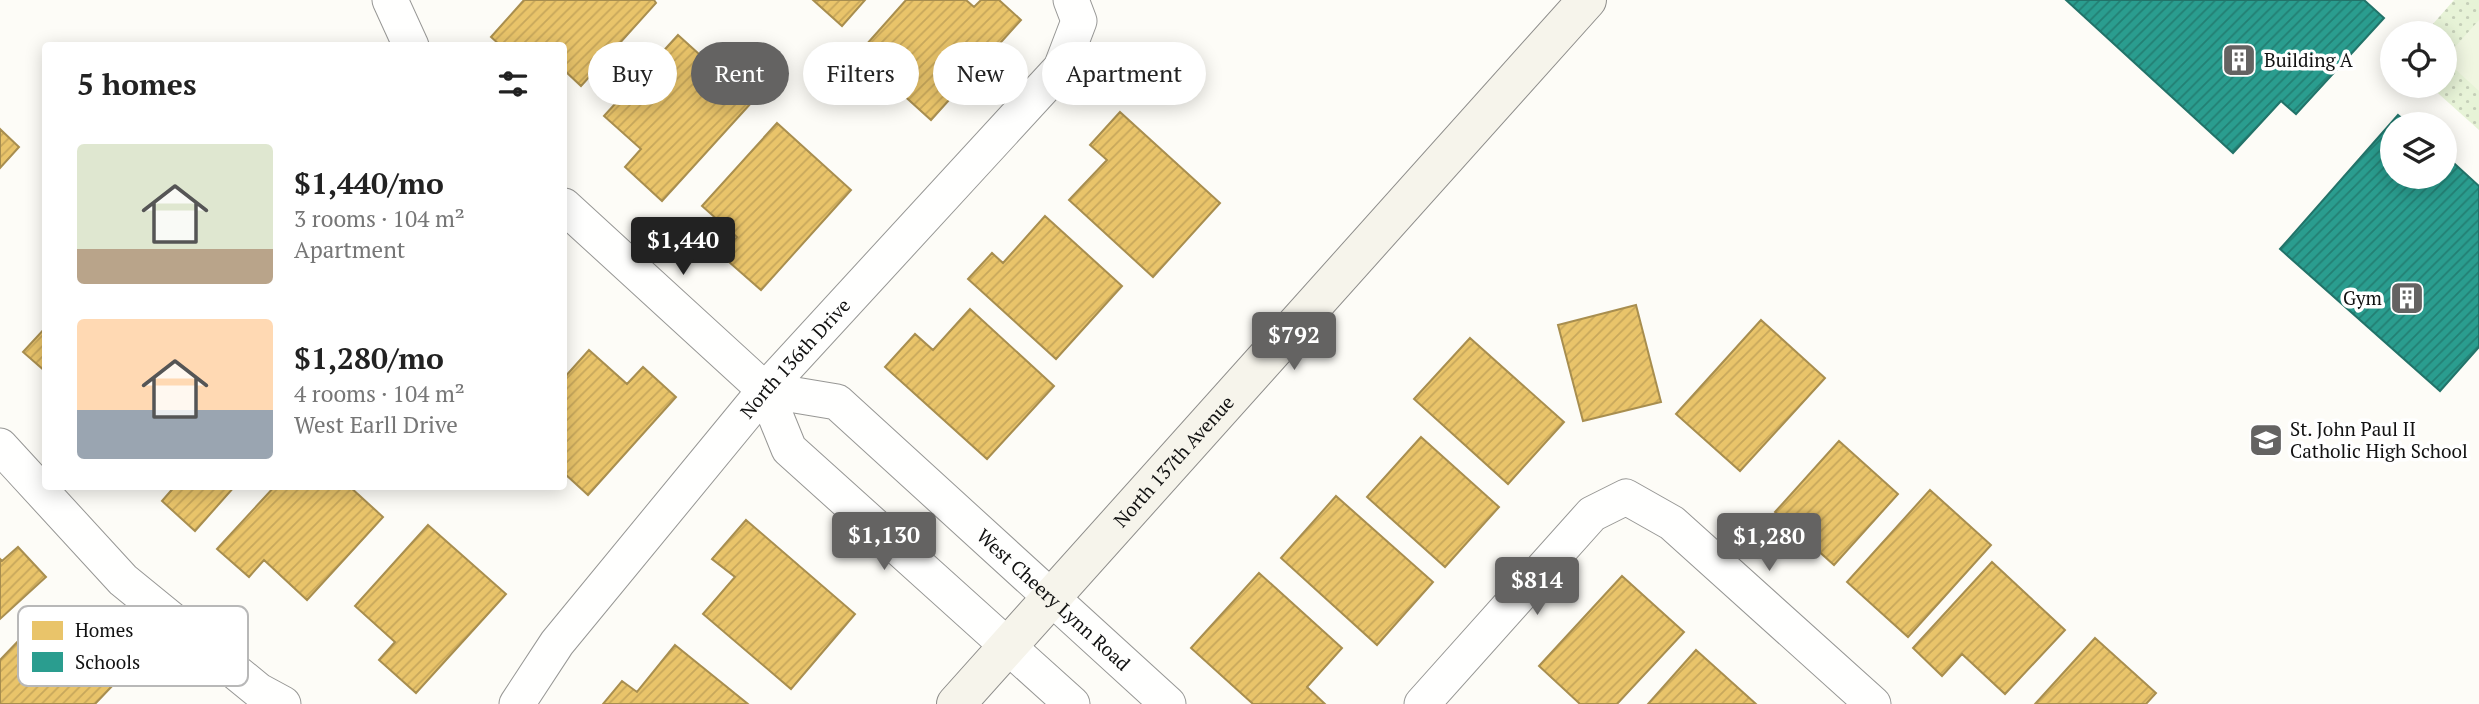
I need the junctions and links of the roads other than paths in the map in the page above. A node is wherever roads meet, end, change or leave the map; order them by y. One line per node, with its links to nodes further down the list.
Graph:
1 (390, 0): 4 (street)
2 (1587, 0): 8 (street, North 137th Avenue)
3 (1075, 10): 6 (street, North 136th Drive)
4 (409, 42)
5 (567, 209): 6 (street)
6 (765, 390): 8 (street, West Cheery Lynn Road); 10 (street); 13 (street, North 136th Drive)
7 (0, 446): 9 (street)
8 (1051, 599): 10 (street, North 137th Avenue); 16 (street, West Cheery Lynn Road)
9 (155, 606)
10 (1008, 646): 14 (street, North 137th Avenue); 15 (street)
11 (248, 683): 12 (street)
12 (283, 704)
13 (517, 704)
14 (956, 704)
15 (1072, 704)
16 (1168, 704)
17 (1422, 704): 18 (street)
18 (1873, 704)

